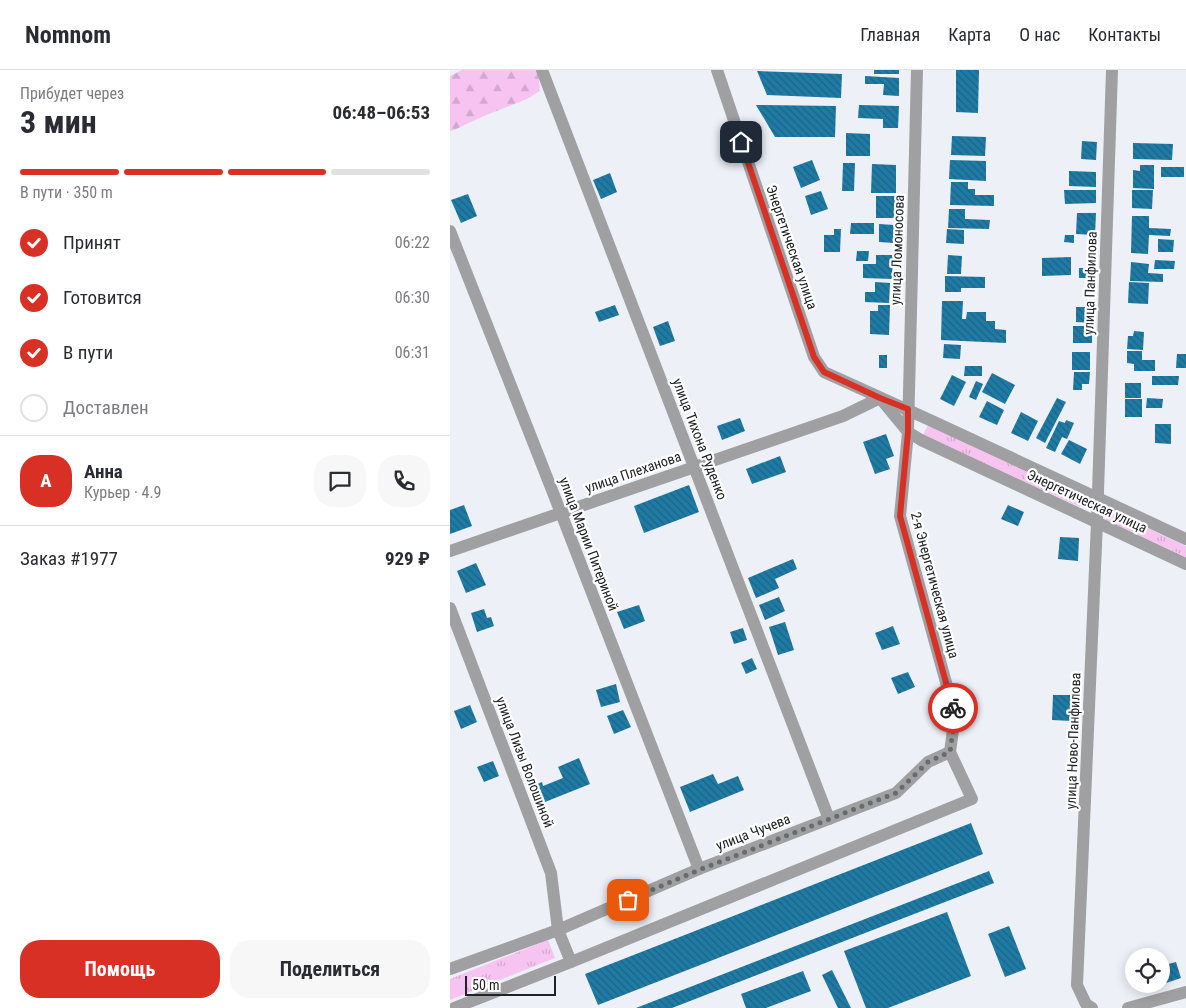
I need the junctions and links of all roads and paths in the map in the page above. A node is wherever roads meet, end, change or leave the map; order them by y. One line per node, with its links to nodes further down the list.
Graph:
1 (542, 70): 9 (street, улица Тихона Руденко)
2 (717, 70): 6 (street, Энергетическая улица)
3 (917, 70): 7 (street, улица Ломоносова)
4 (1112, 70): 10 (street, улица Панфилова)
5 (450, 231): 11 (street, улица Марии Питериной)
6 (880, 398): 7 (street, Энергетическая улица); 8 (street, Энергетическая улица); 9 (street, улица Плеханова)
7 (908, 409): 8 (street, улица Ломоносова); 10 (street, Энергетическая улица)
8 (908, 432): 12 (street, Энергетическая улица); 17 (street, 2-я Энергетическая улица)
9 (694, 467): 11 (street, улица Плеханова); 18 (street, улица Тихона Руденко)
10 (1097, 498): 12 (street, улица Ново-Панфилова); 13 (street, Энергетическая улица)
11 (561, 513): 14 (street, улица Плеханова); 19 (street, улица Марии Питериной)
12 (1097, 522): 15 (street, Энергетическая улица); 25 (street, улица Ново-Панфилова)
13 (1186, 539)
14 (450, 551)
15 (1186, 564)
16 (450, 608): 20 (street, улица Лизы Волошиной)
17 (950, 752): 18 (street, улица Чучева); 21 (street)
18 (829, 819): 19 (street, улица Чучева)
19 (699, 870): 20 (street, улица Чучева)
20 (558, 930): 21 (street); 22 (street, улица Чучева)
21 (571, 962): 24 (street)
22 (450, 969)
23 (1186, 992): 26 (street)
24 (454, 1008)
25 (1092, 1008)
26 (1128, 1008)

